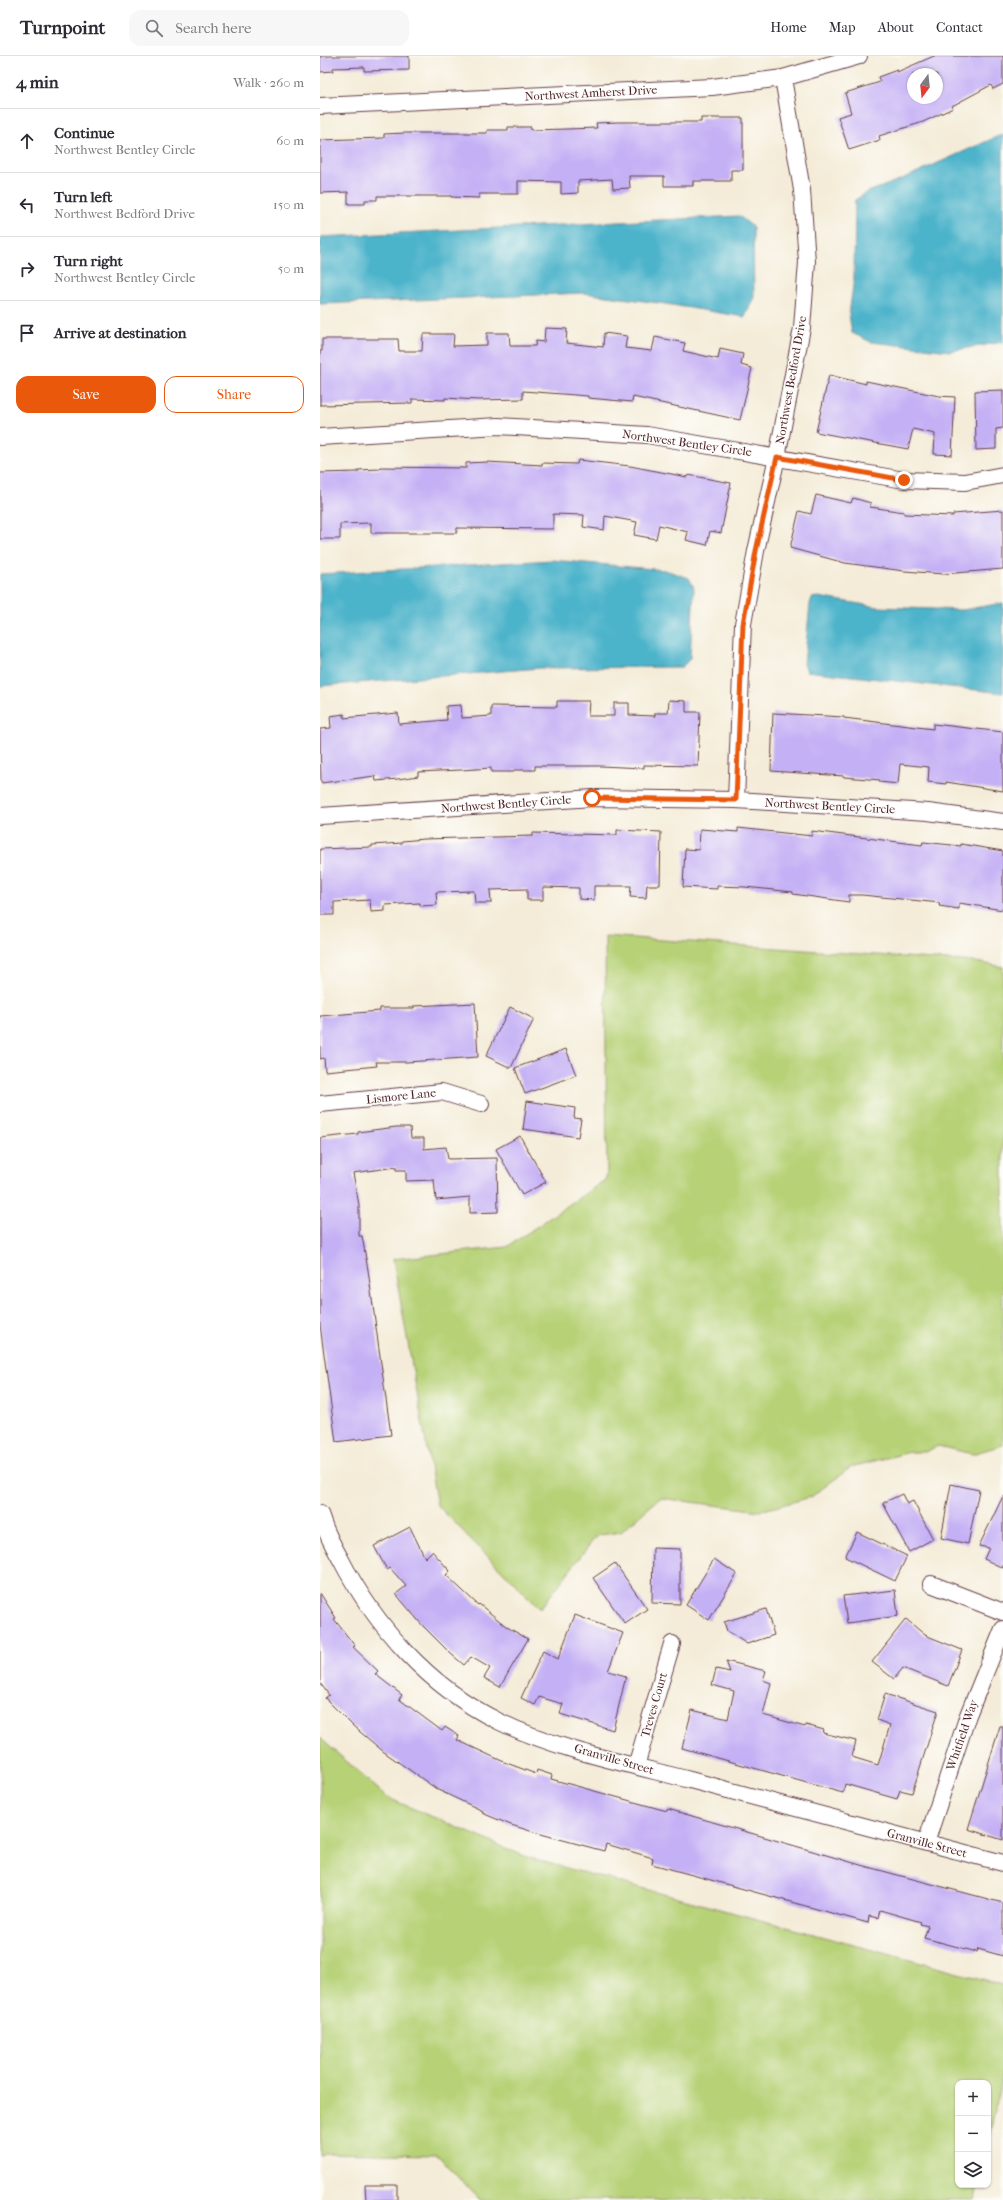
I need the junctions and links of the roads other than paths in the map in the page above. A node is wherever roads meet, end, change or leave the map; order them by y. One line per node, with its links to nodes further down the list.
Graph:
1 (859, 56): 2 (street, Northwest Amherst Drive)
2 (783, 78): 3 (street, Northwest Amherst Drive); 5 (street, Northwest Bedford Drive)
3 (320, 106)
4 (320, 437): 5 (street, Northwest Bentley Circle)
5 (777, 457): 6 (street, Northwest Bentley Circle); 7 (street, Northwest Bedford Drive)
6 (1003, 475)
7 (736, 800): 8 (street, Northwest Bentley Circle); 9 (street, Northwest Bentley Circle)
8 (320, 816)
9 (1003, 822)
10 (320, 1104): 11 (street, Lismore Lane)
11 (481, 1104)
12 (320, 1514): 17 (street, Granville Street)
13 (931, 1584): 14 (street)
14 (1003, 1612)
15 (1003, 1629): 18 (street, Whitfield Way)
16 (672, 1644): 17 (street, Treves Court)
17 (636, 1766): 18 (street, Granville Street)
18 (926, 1843): 19 (street, Granville Street)
19 (1003, 1863)

